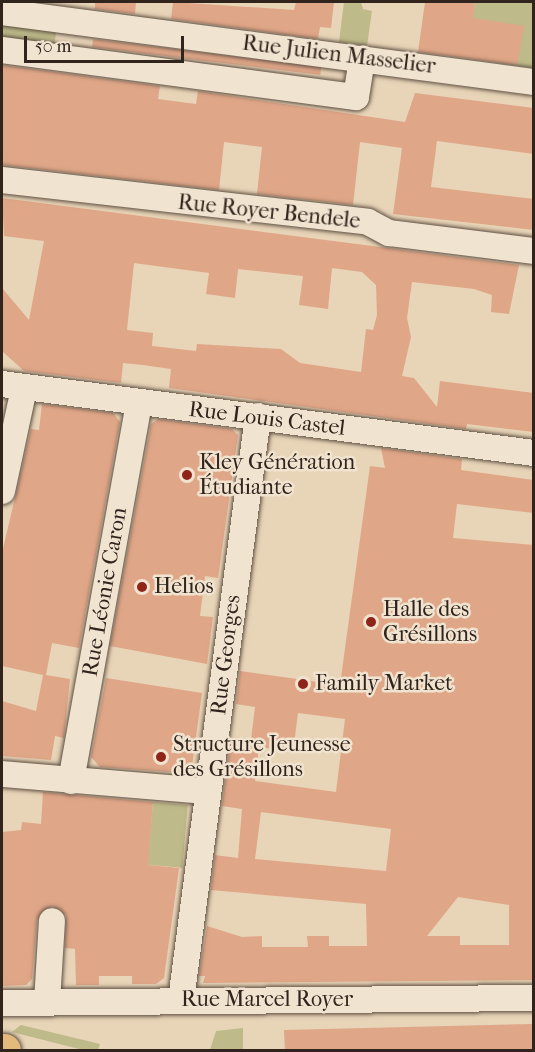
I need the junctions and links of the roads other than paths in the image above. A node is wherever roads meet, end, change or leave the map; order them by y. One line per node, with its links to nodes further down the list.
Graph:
1 (2, 12): 3 (street, Rue Julien Masselier)
2 (2, 50): 3 (street)
3 (362, 58): 4 (street, Rue Julien Masselier)
4 (534, 82)
5 (2, 180): 6 (street, Rue Royer Bendele)
6 (534, 251)
7 (13, 386): 8 (street, Rue Louis Castel); 11 (street)
8 (139, 404): 9 (street, Rue Louis Castel); 13 (street, Rue Léonie Caron)
9 (258, 416): 10 (street, Rue Louis Castel); 14 (street, Rue Georges)
10 (534, 453)
11 (2, 491)
12 (2, 774): 13 (street)
13 (70, 781): 14 (street)
14 (205, 791): 17 (street, Rue Georges)
15 (52, 921): 18 (street)
16 (534, 998): 17 (street, Rue Marcel Royer)
17 (181, 1000): 18 (street, Rue Marcel Royer)
18 (47, 1002): 19 (street, Rue Marcel Royer)
19 (2, 1003)

